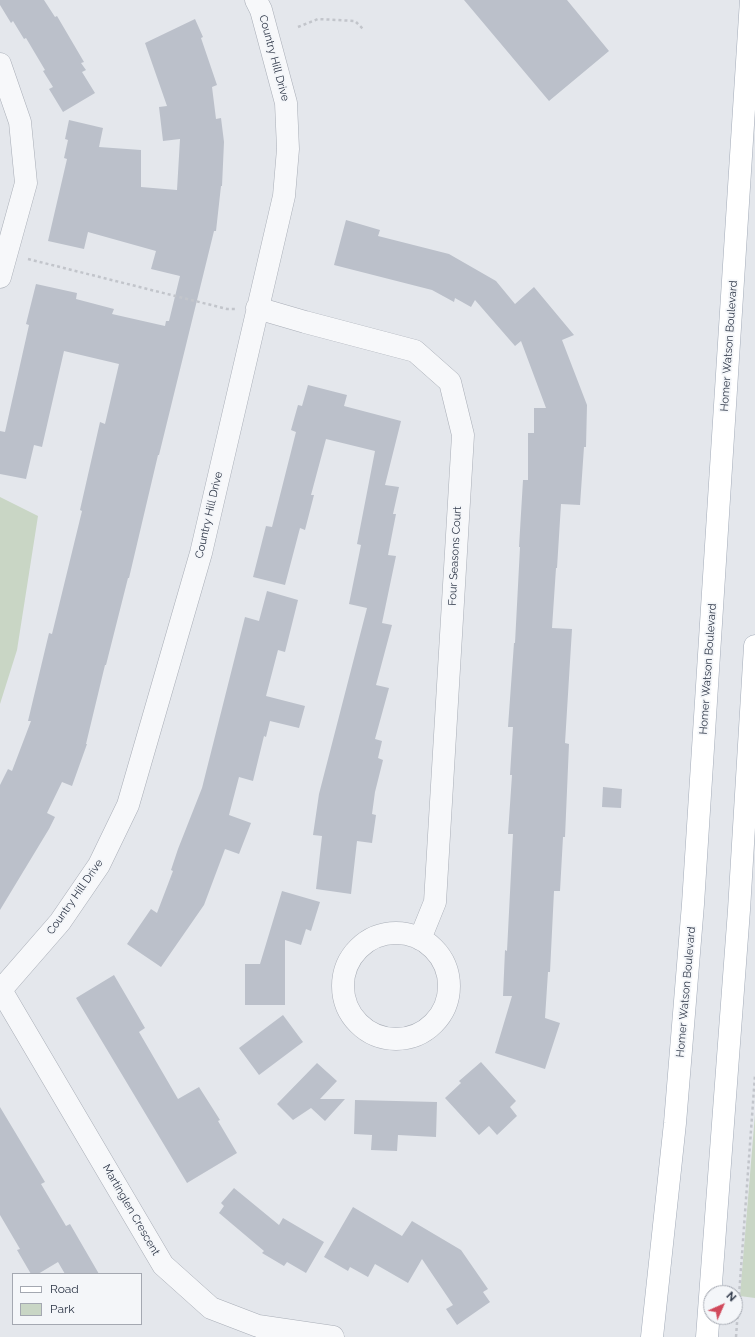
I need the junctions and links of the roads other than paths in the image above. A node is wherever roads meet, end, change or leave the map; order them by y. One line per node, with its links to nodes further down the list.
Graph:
1 (256, 0): 5 (street, Country Hill Drive)
2 (751, 0): 10 (main road, Homer Watson Boulevard)
3 (0, 64): 4 (street)
4 (0, 277)
5 (257, 308): 7 (street, Four Seasons Court); 8 (street, Country Hill Drive)
6 (755, 646): 11 (main road)
7 (420, 939): 7 (street)
8 (1, 990): 9 (street, Martinglen Crescent)
9 (333, 1337)
10 (652, 1337)
11 (707, 1337)

